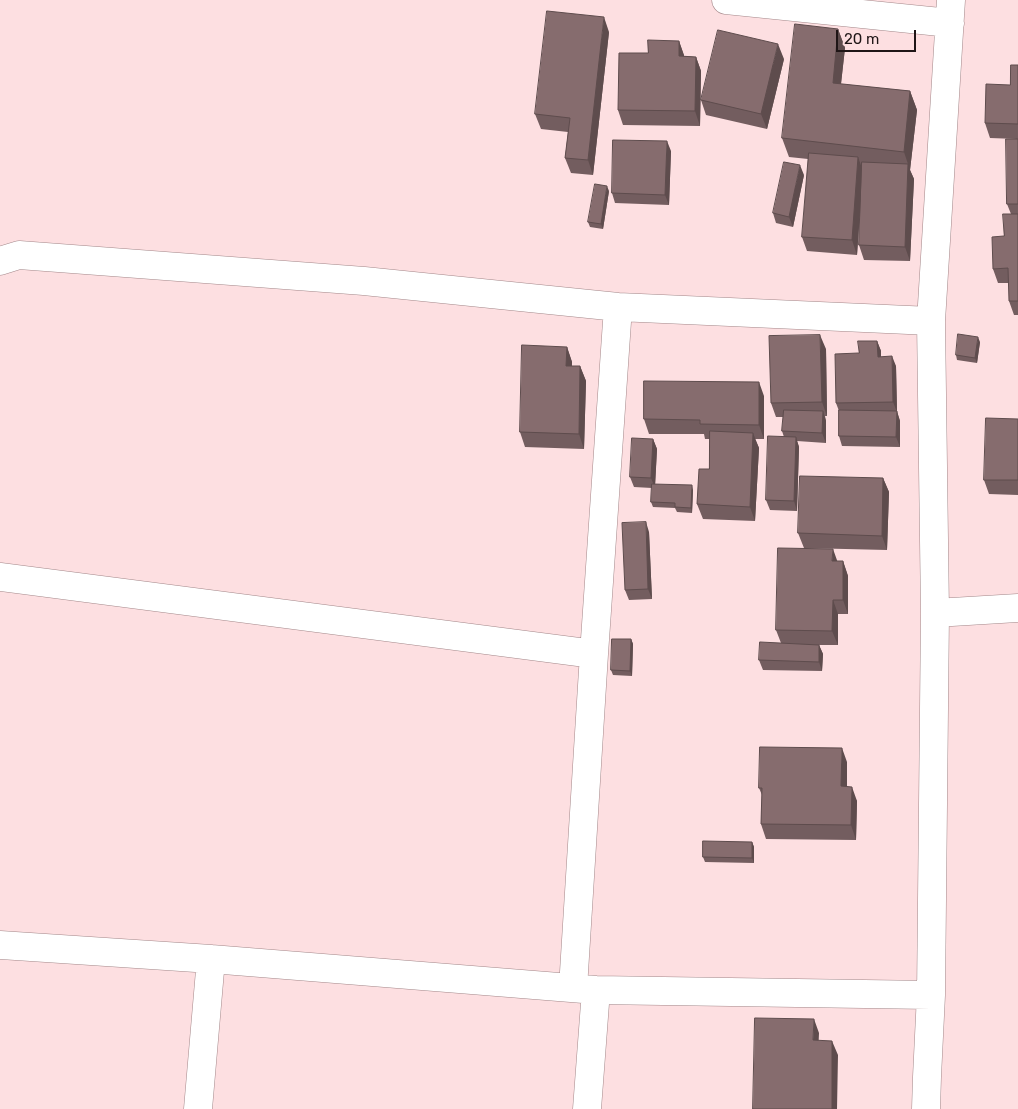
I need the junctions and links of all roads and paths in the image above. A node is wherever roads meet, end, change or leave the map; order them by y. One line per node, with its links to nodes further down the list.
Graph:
1 (726, 0): 2 (street)
2 (951, 12): 5 (street)
3 (0, 261): 4 (street)
4 (618, 307): 5 (street); 9 (street)
5 (930, 321): 8 (street)
6 (0, 577): 9 (street)
7 (1018, 608): 8 (street)
8 (936, 613): 13 (street)
9 (594, 654): 12 (street)
10 (0, 945): 11 (street)
11 (212, 959): 12 (street); 14 (street)
12 (585, 989): 13 (street); 15 (street)
13 (930, 994): 16 (street)
14 (198, 1109)
15 (587, 1109)
16 (926, 1109)

